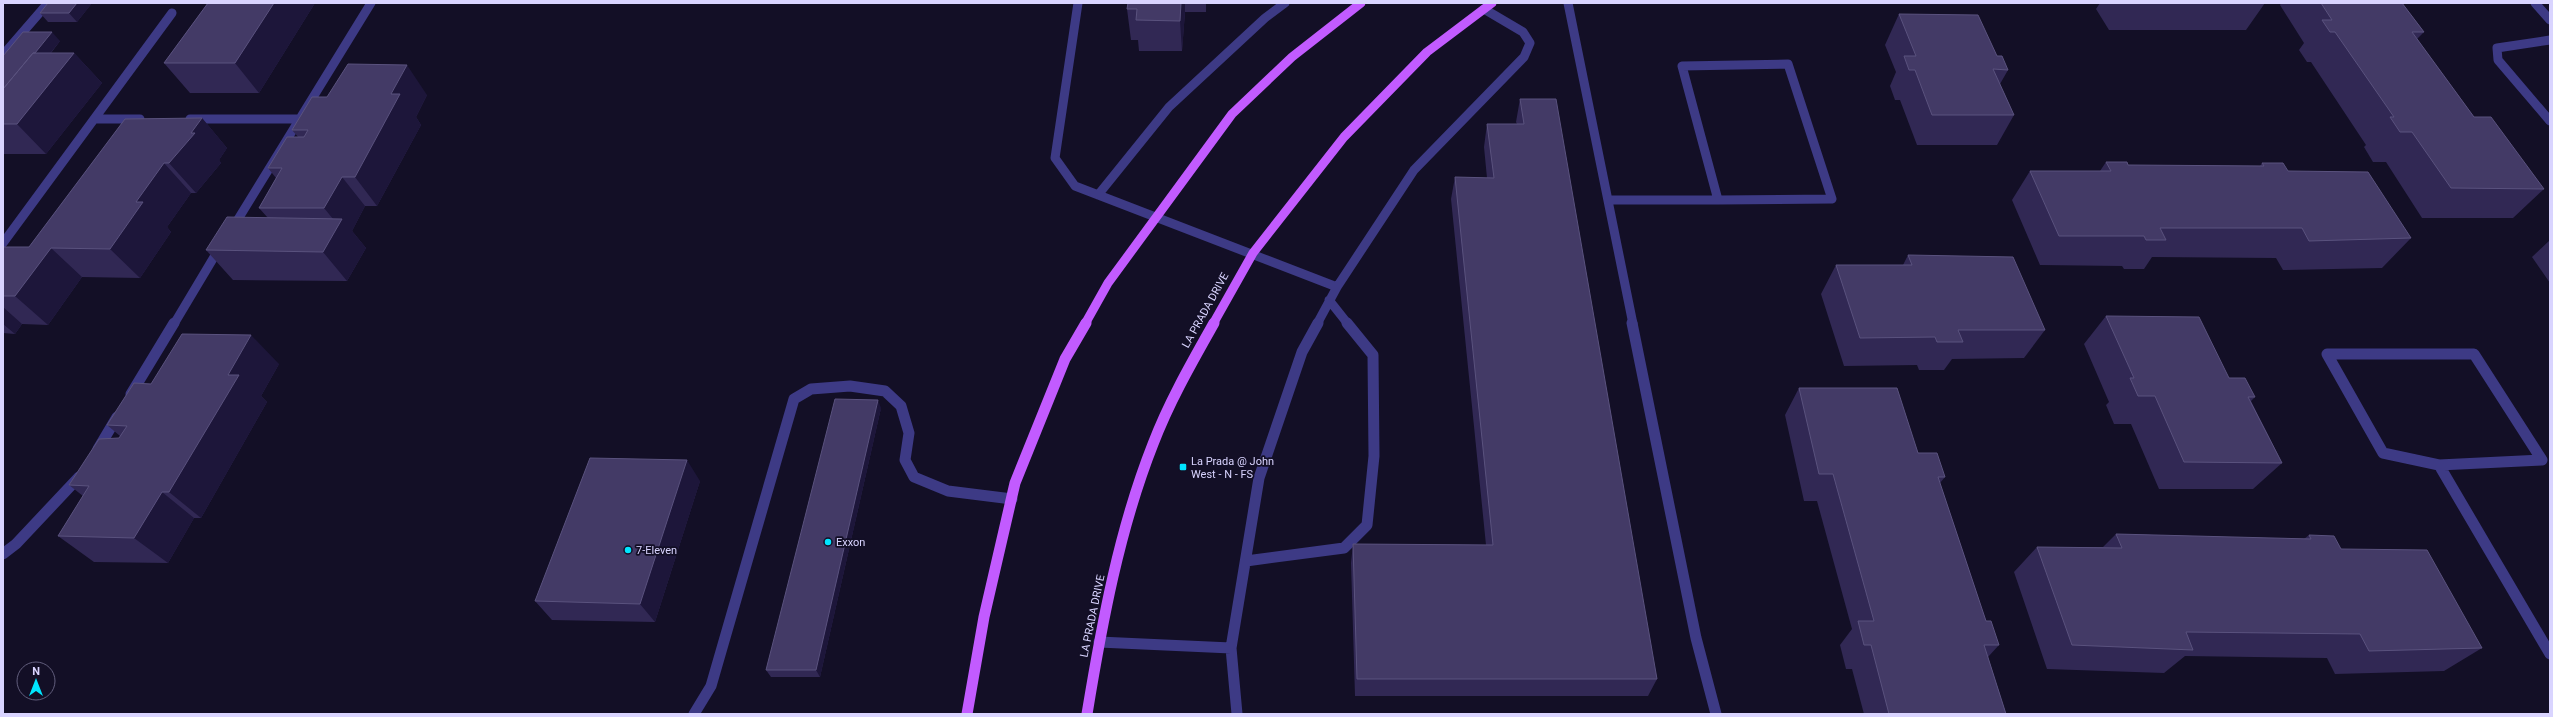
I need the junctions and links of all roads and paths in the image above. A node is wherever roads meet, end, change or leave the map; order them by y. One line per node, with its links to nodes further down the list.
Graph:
1 (48, 3): 13 (street)
2 (371, 3): 17 (street)
3 (1078, 3): 19 (street)
4 (1286, 3): 19 (street)
5 (1361, 3): 22 (main road)
6 (1492, 3): 9 (main road, LA PRADA DRIVE)
7 (1568, 3): 20 (street)
8 (2535, 3): 11 (street)
9 (1484, 9): 24 (main road, LA PRADA DRIVE); 25 (street)
10 (172, 13): 14 (street)
11 (2550, 20)
12 (2550, 40): 18 (street)
13 (3, 55)
14 (94, 119): 15 (street); 23 (street)
15 (149, 119)
16 (180, 119): 17 (street)
17 (298, 119): 29 (street)
18 (2550, 121)
19 (1098, 195): 22 (street)
20 (1608, 200): 21 (street); 38 (street)
21 (1718, 200): 21 (street)
22 (1155, 218): 24 (street); 28 (main road)
23 (3, 243)
24 (1253, 253): 25 (street); 31 (main road, LA PRADA DRIVE)
25 (1337, 287): 26 (street)
26 (1329, 300): 30 (street); 30 (street)
27 (2439, 465): 27 (street); 33 (street)
28 (1012, 499): 34 (street); 35 (main road)
29 (3, 554)
30 (1246, 561): 32 (street)
31 (1099, 642): 32 (street); 36 (main road, LA PRADA DRIVE)
32 (1231, 648): 37 (street)
33 (2550, 654)
34 (694, 714)
35 (967, 714)
36 (1087, 714)
37 (1237, 714)
38 (1716, 714)

